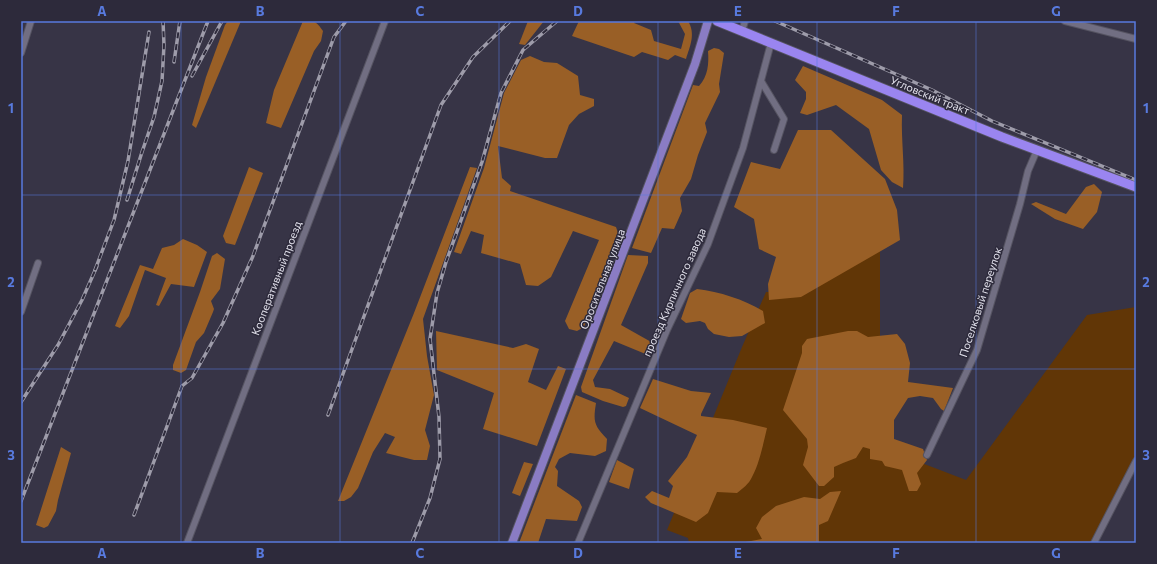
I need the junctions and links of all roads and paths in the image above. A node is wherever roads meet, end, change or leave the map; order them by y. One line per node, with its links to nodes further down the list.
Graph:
1 (31, 21): 10 (street)
2 (385, 21): 19 (street, Кооперативный проезд)
3 (708, 21): 20 (main road, Оросительная улица)
4 (745, 21): 7 (street)
5 (1065, 21): 8 (street)
6 (724, 24): 7 (highway, Угловский тракт)
7 (742, 31): 9 (highway, Угловский тракт)
8 (1136, 39)
9 (771, 43): 11 (street, проезд Кирпичного завода); 13 (highway, Угловский тракт)
10 (21, 53)
11 (761, 81): 12 (street); 21 (street, проезд Кирпичного завода)
12 (774, 150)
13 (1037, 150): 14 (highway, Угловский тракт); 17 (street, Поселковый переулок)
14 (1136, 187)
15 (38, 263): 16 (street)
16 (21, 312)
17 (927, 454)
18 (1136, 461): 22 (street)
19 (187, 543)
20 (512, 543)
21 (578, 543)
22 (1094, 543)

